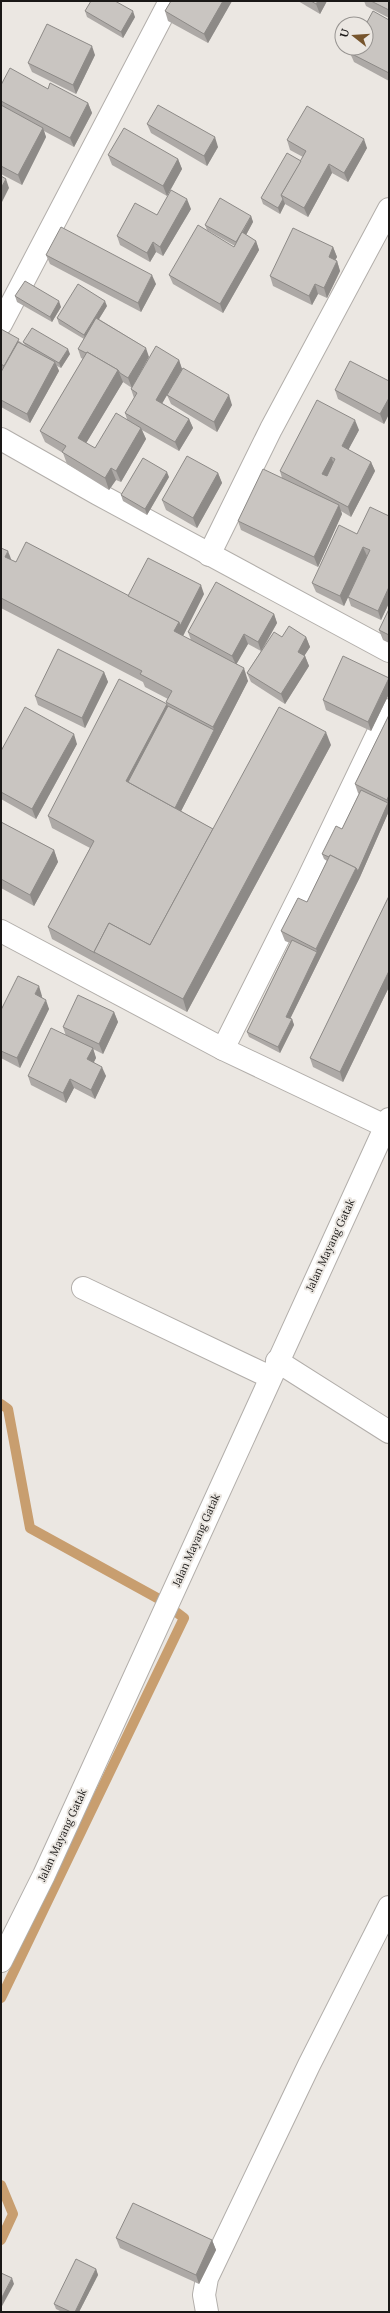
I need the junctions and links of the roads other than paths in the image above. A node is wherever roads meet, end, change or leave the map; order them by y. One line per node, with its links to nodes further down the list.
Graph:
1 (170, 1): 3 (street)
2 (389, 209): 5 (street)
3 (1, 324)
4 (1, 439): 5 (street)
5 (209, 555): 6 (street)
6 (389, 651)
7 (389, 710): 9 (street)
8 (1, 931): 9 (street)
9 (223, 1049): 10 (street)
10 (387, 1122): 12 (street, Jalan Mayang Gatak)
11 (83, 1288): 12 (street)
12 (273, 1369): 13 (street); 15 (street, Jalan Mayang Gatak)
13 (389, 1432)
14 (389, 1907): 16 (street)
15 (1, 1961)
16 (207, 2312)

